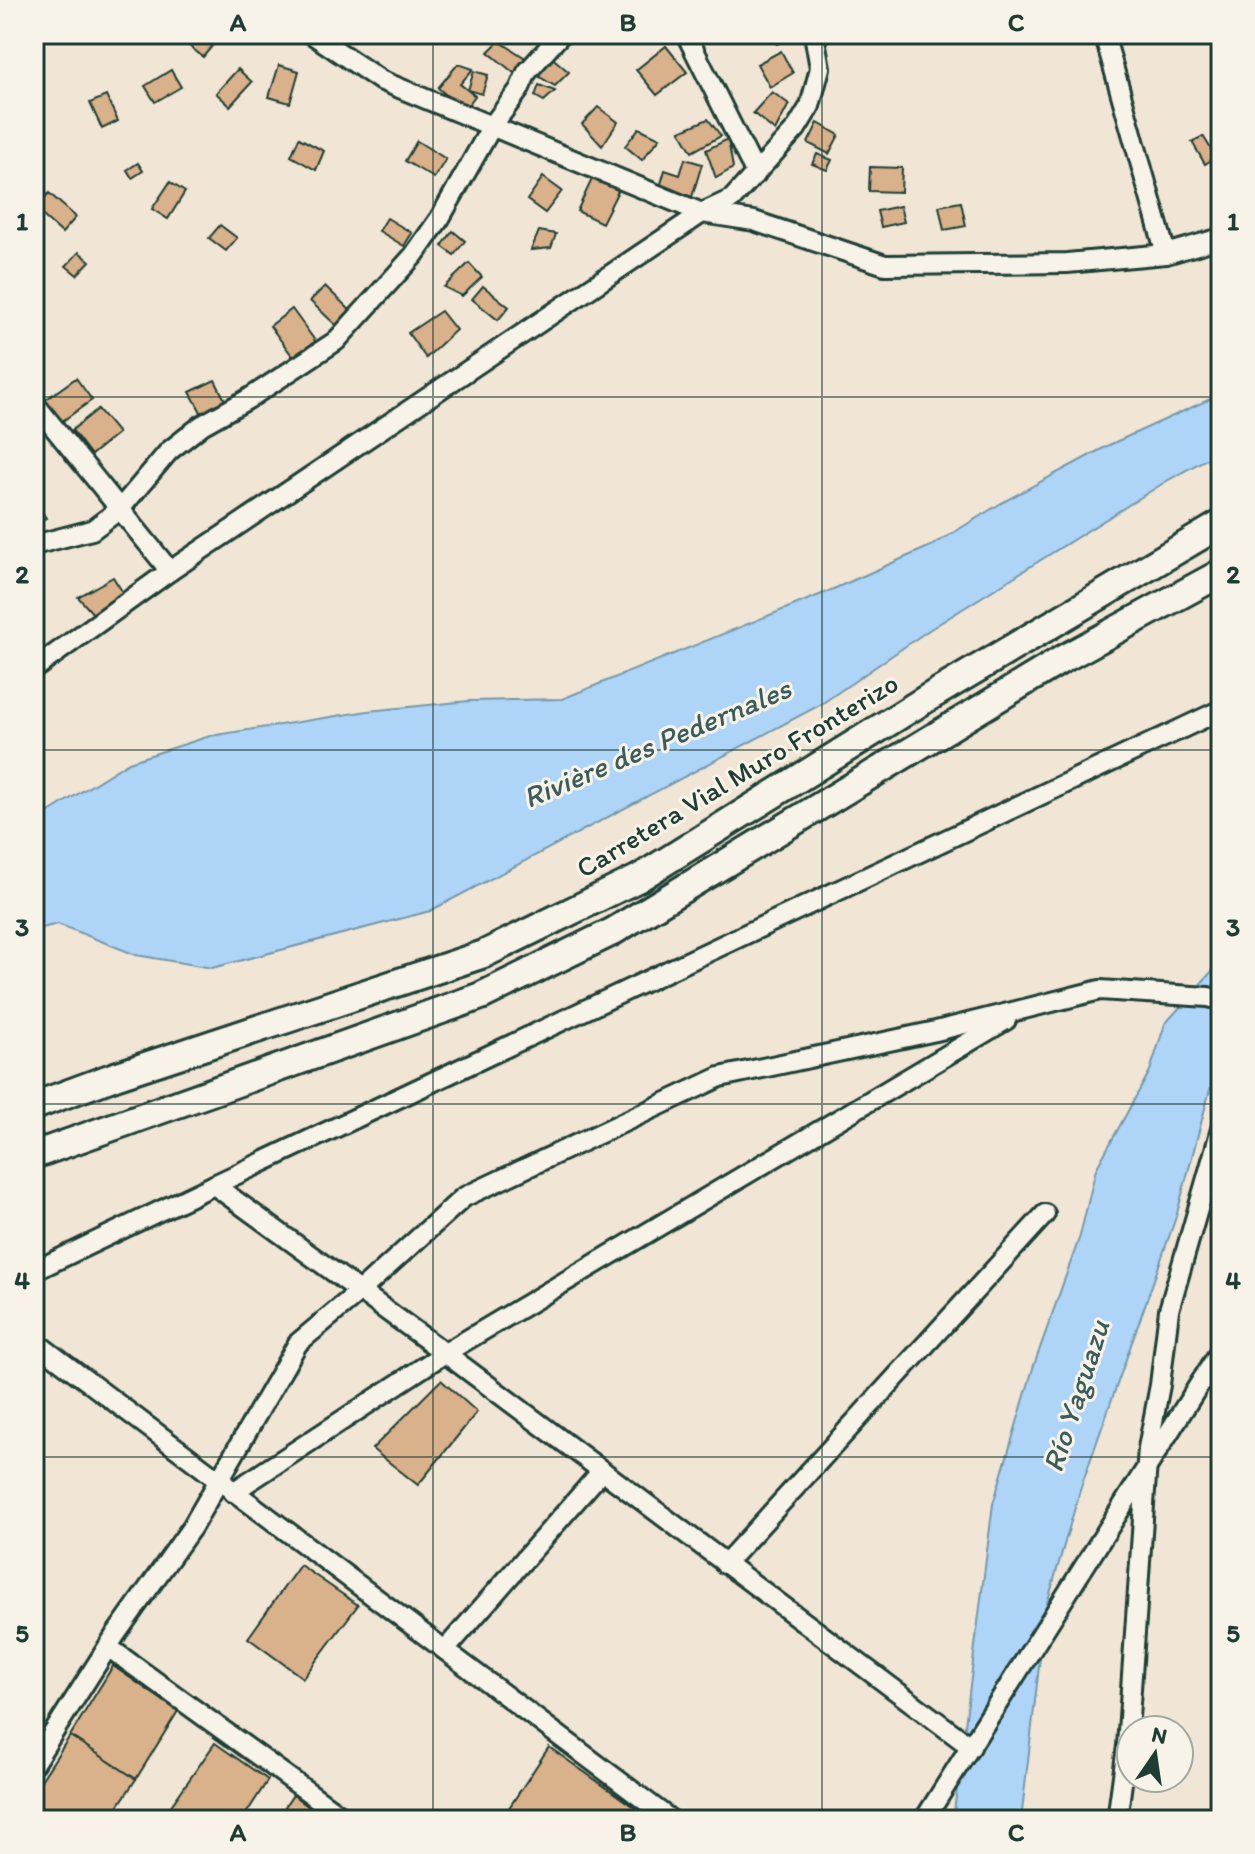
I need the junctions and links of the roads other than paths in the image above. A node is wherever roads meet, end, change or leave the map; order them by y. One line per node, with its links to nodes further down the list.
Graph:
1 (312, 34): 6 (street)
2 (561, 34): 6 (street)
3 (686, 34): 7 (street)
4 (814, 34): 7 (street)
5 (1104, 34): 10 (street)
6 (492, 126): 8 (street); 12 (street)
7 (756, 174): 8 (street)
8 (702, 213): 10 (street); 15 (street)
9 (1221, 238): 10 (street)
10 (1166, 254)
11 (34, 403): 12 (street)
12 (120, 509): 14 (street); 15 (street)
13 (1221, 524): 21 (street, Carretera Vial Muro Fronterizo)
14 (34, 545)
15 (170, 571): 17 (street)
16 (1221, 573): 23 (street)
17 (34, 669)
18 (1221, 710): 24 (street)
19 (1221, 1000): 20 (street)
20 (1024, 1009): 27 (street); 30 (street)
21 (34, 1106)
22 (1221, 1129): 42 (street)
23 (34, 1155)
24 (214, 1185): 26 (street); 27 (street)
25 (1045, 1214): 34 (street)
26 (34, 1271)
27 (359, 1292): 30 (street); 32 (street)
28 (34, 1341): 32 (street)
29 (1221, 1350): 37 (street)
30 (445, 1353): 31 (street); 33 (street)
31 (601, 1472): 34 (street); 36 (street)
32 (218, 1478): 33 (street); 35 (street)
33 (233, 1492): 36 (street)
34 (725, 1564): 37 (street)
35 (108, 1647): 38 (street); 39 (street)
36 (445, 1650): 40 (street)
37 (971, 1747): 41 (street)
38 (34, 1763)
39 (347, 1820)
40 (671, 1820)
41 (924, 1820)
42 (1117, 1820)

